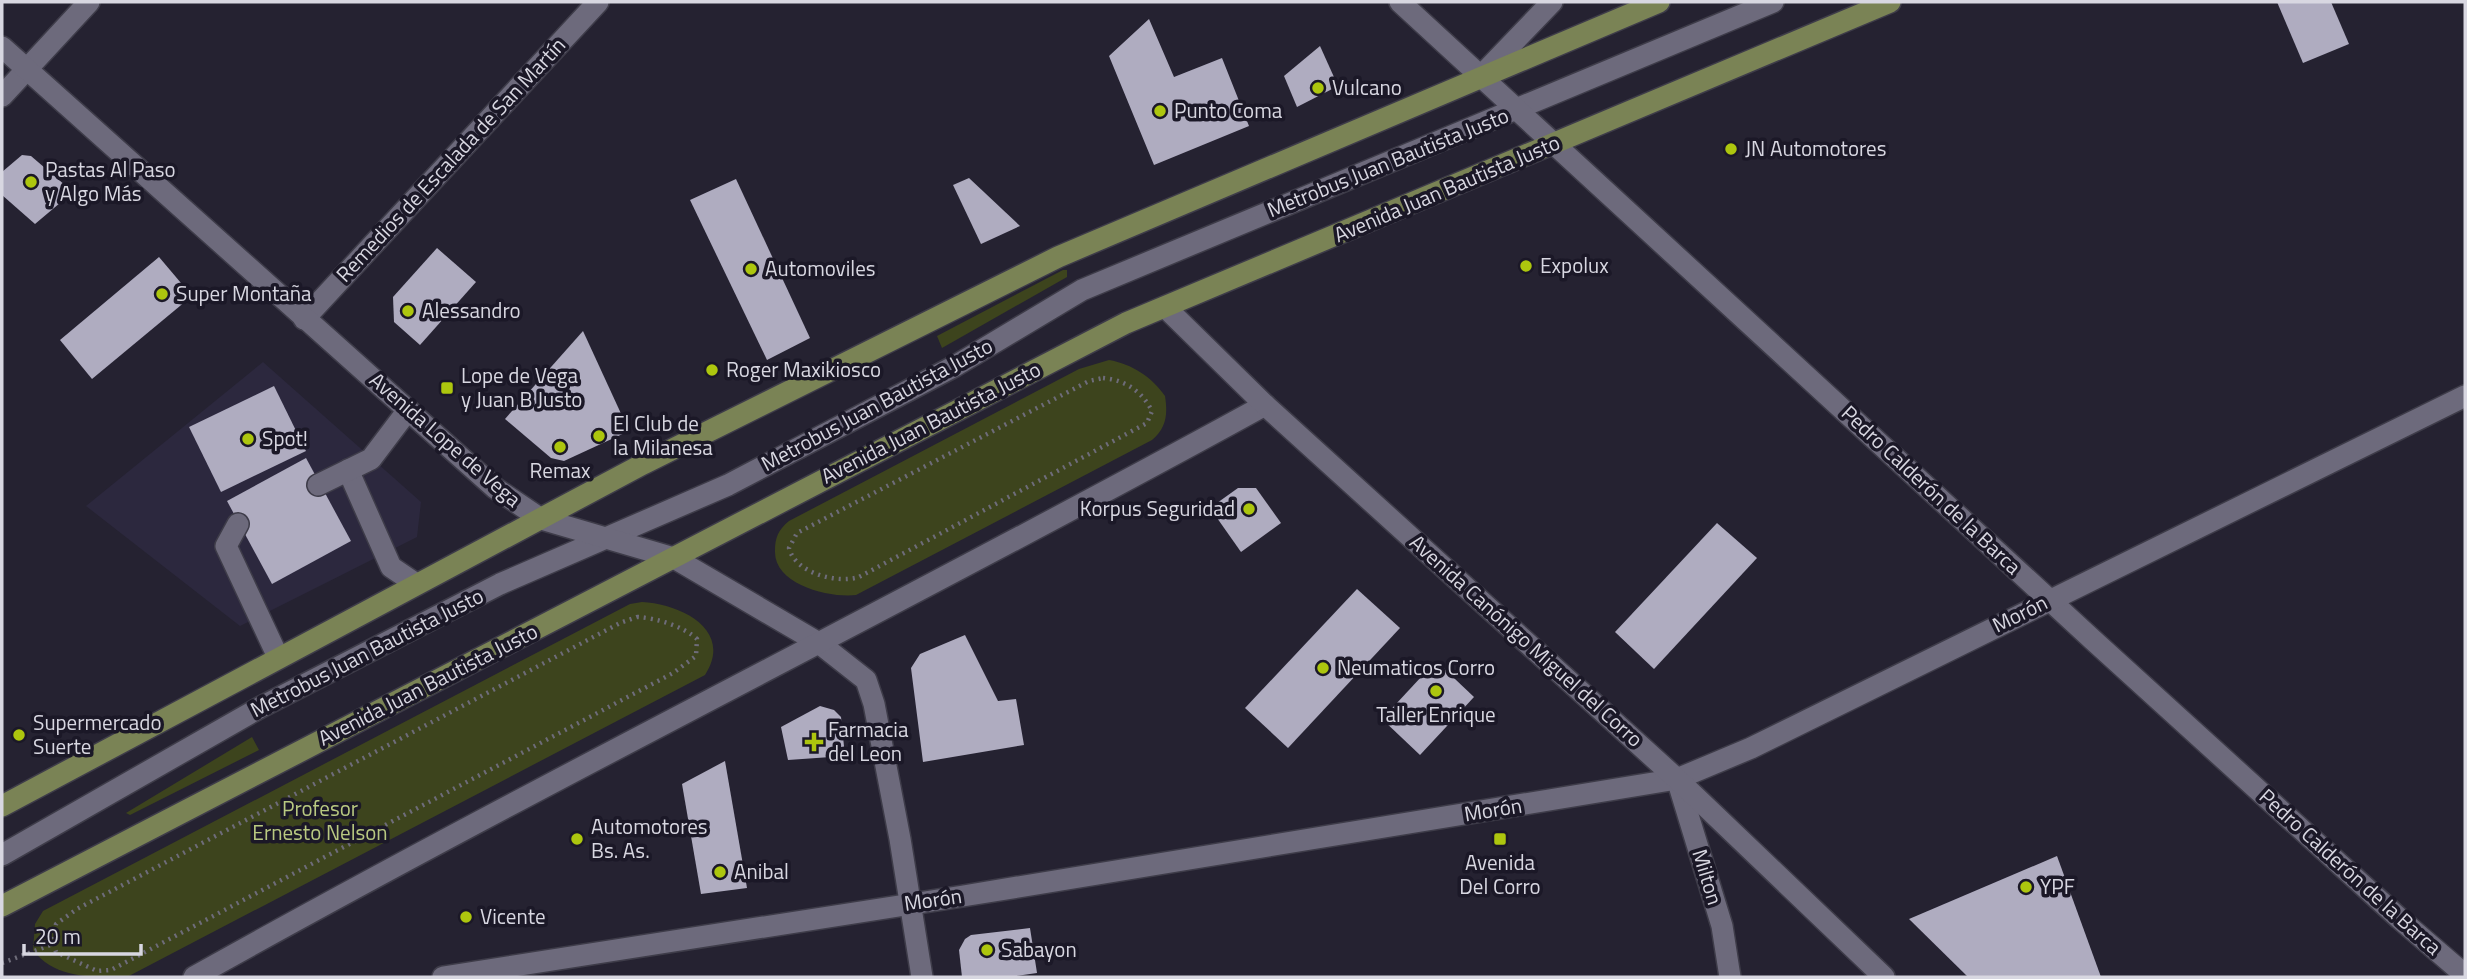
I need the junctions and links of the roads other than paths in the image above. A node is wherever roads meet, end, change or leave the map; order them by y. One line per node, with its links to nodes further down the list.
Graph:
1 (89, 2): 9 (street)
2 (598, 2): 15 (street, Remedios de Escalada de San Martín)
3 (1400, 2): 10 (street, Pedro Calderón de la Barca)
4 (1552, 2): 10 (street)
5 (1659, 2): 10 (main road)
6 (1773, 2): 12 (street, Metrobus Juan Bautista Justo)
7 (1889, 2): 13 (main road, Avenida Juan Bautista Justo)
8 (2, 47): 9 (street, Avenida Lope de Vega)
9 (26, 70): 11 (street); 15 (street, Avenida Lope de Vega)
10 (1481, 76): 12 (street, Pedro Calderón de la Barca); 21 (main road)
11 (2, 96)
12 (1518, 109): 13 (street, Pedro Calderón de la Barca); 23 (street, Metrobus Juan Bautista Justo)
13 (1556, 144): 14 (main road, Avenida Juan Bautista Justo); 26 (street, Pedro Calderón de la Barca)
14 (1165, 307): 17 (street, Avenida Canónigo Miguel del Corro); 24 (main road, Avenida Juan Bautista Justo)
15 (304, 319): 18 (street, Avenida Lope de Vega)
16 (2465, 396): 26 (street, Morón)
17 (1265, 405): 27 (street); 29 (street, Avenida Canónigo Miguel del Corro)
18 (408, 410): 19 (street); 21 (street, Avenida Lope de Vega)
19 (348, 470): 20 (street); 25 (street)
20 (318, 485)
21 (541, 519): 23 (street, Avenida Lope de Vega); 25 (main road)
22 (238, 524): 28 (street)
23 (605, 537): 24 (street, Avenida Lope de Vega); 31 (street, Metrobus Juan Bautista Justo)
24 (674, 558): 27 (street, Avenida Lope de Vega); 33 (main road, Avenida Juan Bautista Justo)
25 (416, 584): 28 (main road)
26 (2049, 600): 29 (street, Morón); 34 (street, Pedro Calderón de la Barca)
27 (818, 643): 32 (street, Avenida Lope de Vega); 35 (street)
28 (278, 657): 30 (main road)
29 (1677, 779): 32 (street, Morón); 38 (street, Milton); 39 (street, Avenida Canónigo Miguel del Corro)
30 (2, 806)
31 (2, 855)
32 (910, 904): 36 (street, Morón); 37 (street, Avenida Lope de Vega)
33 (2, 906)
34 (2465, 975)
35 (194, 977)
36 (443, 977)
37 (922, 977)
38 (1730, 977)
39 (1884, 977)

